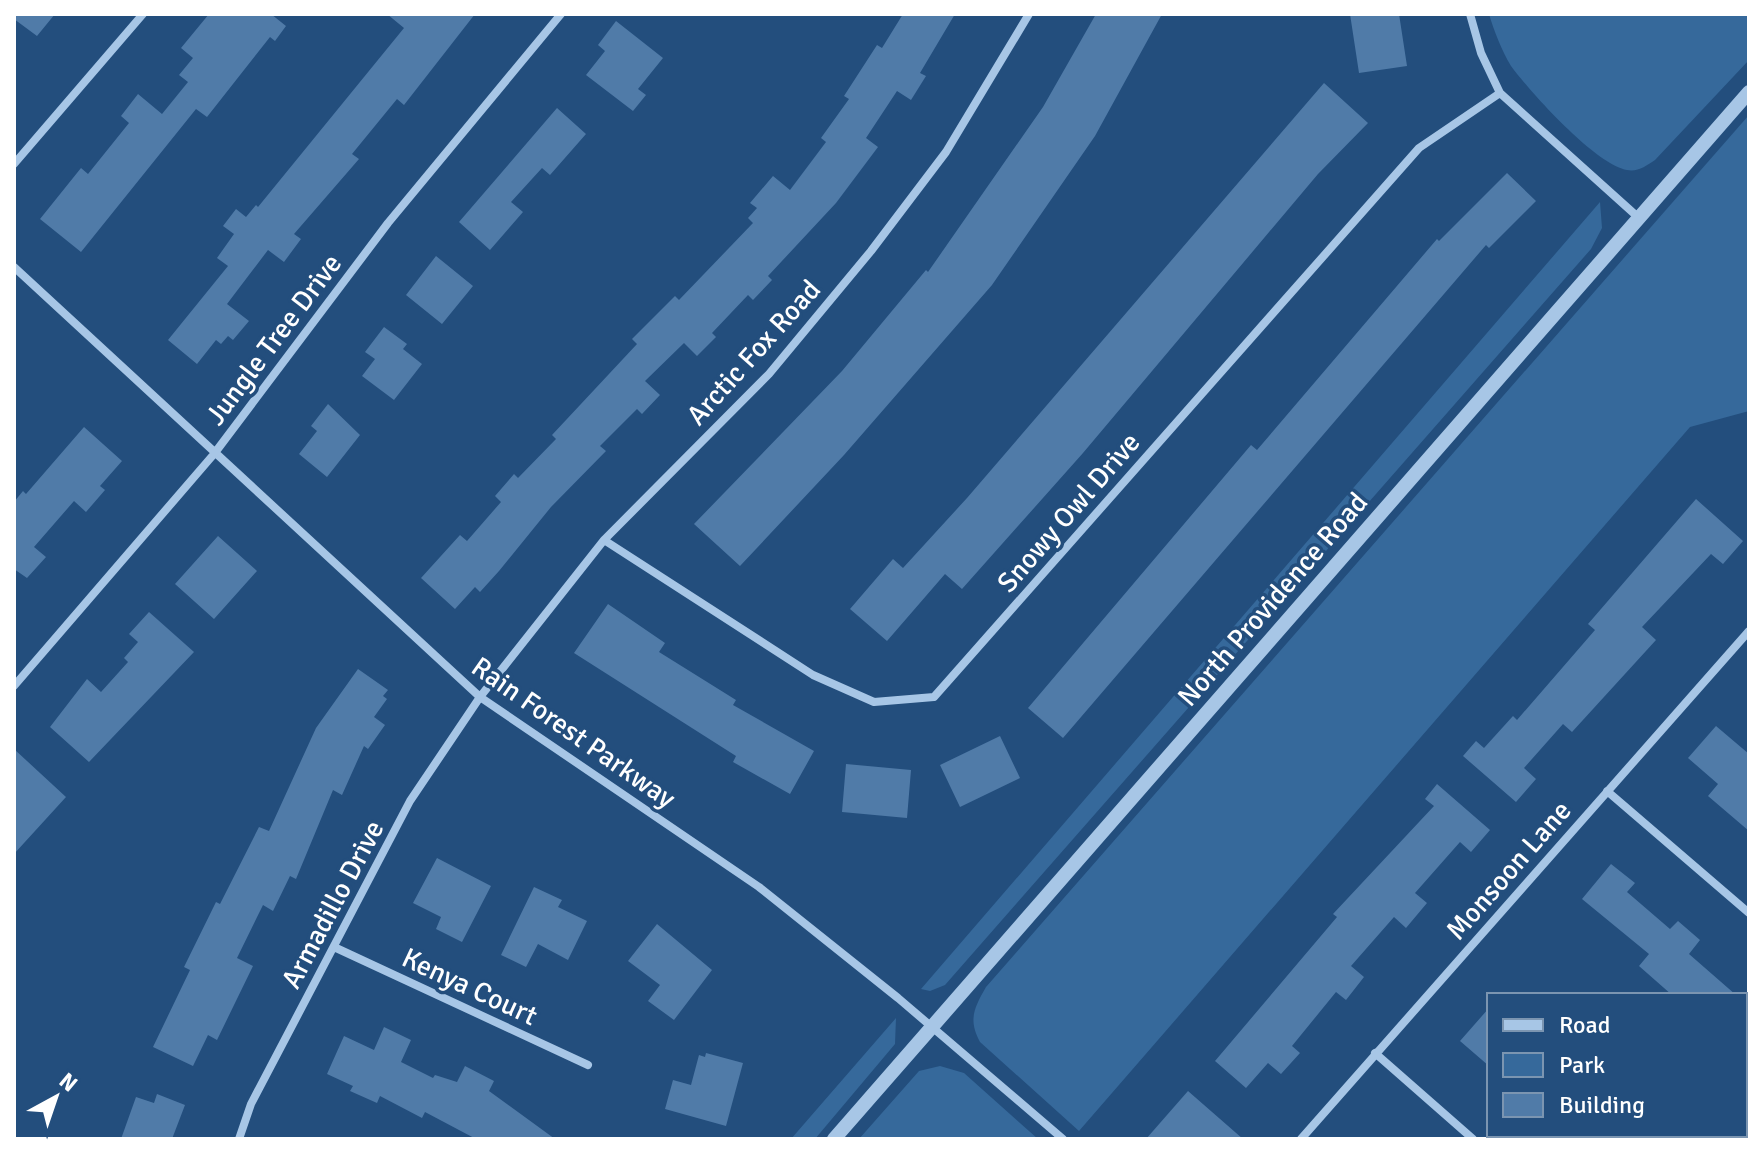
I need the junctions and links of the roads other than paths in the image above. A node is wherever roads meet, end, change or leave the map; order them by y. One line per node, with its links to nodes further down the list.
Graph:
1 (143, 14): 7 (street)
2 (561, 14): 10 (street, Jungle Tree Drive)
3 (1029, 14): 11 (street, Arctic Fox Road)
4 (1470, 14): 6 (street)
5 (1749, 92): 8 (street, North Providence Road)
6 (1500, 93): 8 (street); 11 (street, Snowy Owl Drive)
7 (14, 164)
8 (1639, 218): 18 (street, North Providence Road)
9 (14, 267): 10 (street, Rain Forest Parkway)
10 (214, 454): 13 (street, Jungle Tree Drive); 14 (street, Rain Forest Parkway)
11 (604, 540): 14 (street, Arctic Fox Road)
12 (1749, 631): 15 (street, Monsoon Lane)
13 (14, 686)
14 (480, 697): 17 (street, Armadillo Drive); 18 (street, Rain Forest Parkway)
15 (1607, 791): 16 (street); 19 (street, Monsoon Lane)
16 (1749, 913)
17 (334, 947): 20 (street, Kenya Court); 21 (street, Armadillo Drive)
18 (932, 1028): 22 (street, North Providence Road); 23 (street, Rain Forest Parkway)
19 (1375, 1053): 24 (street, Monsoon Lane); 25 (street)
20 (588, 1065)
21 (239, 1139)
22 (834, 1139)
23 (1063, 1139)
24 (1301, 1139)
25 (1473, 1139)

